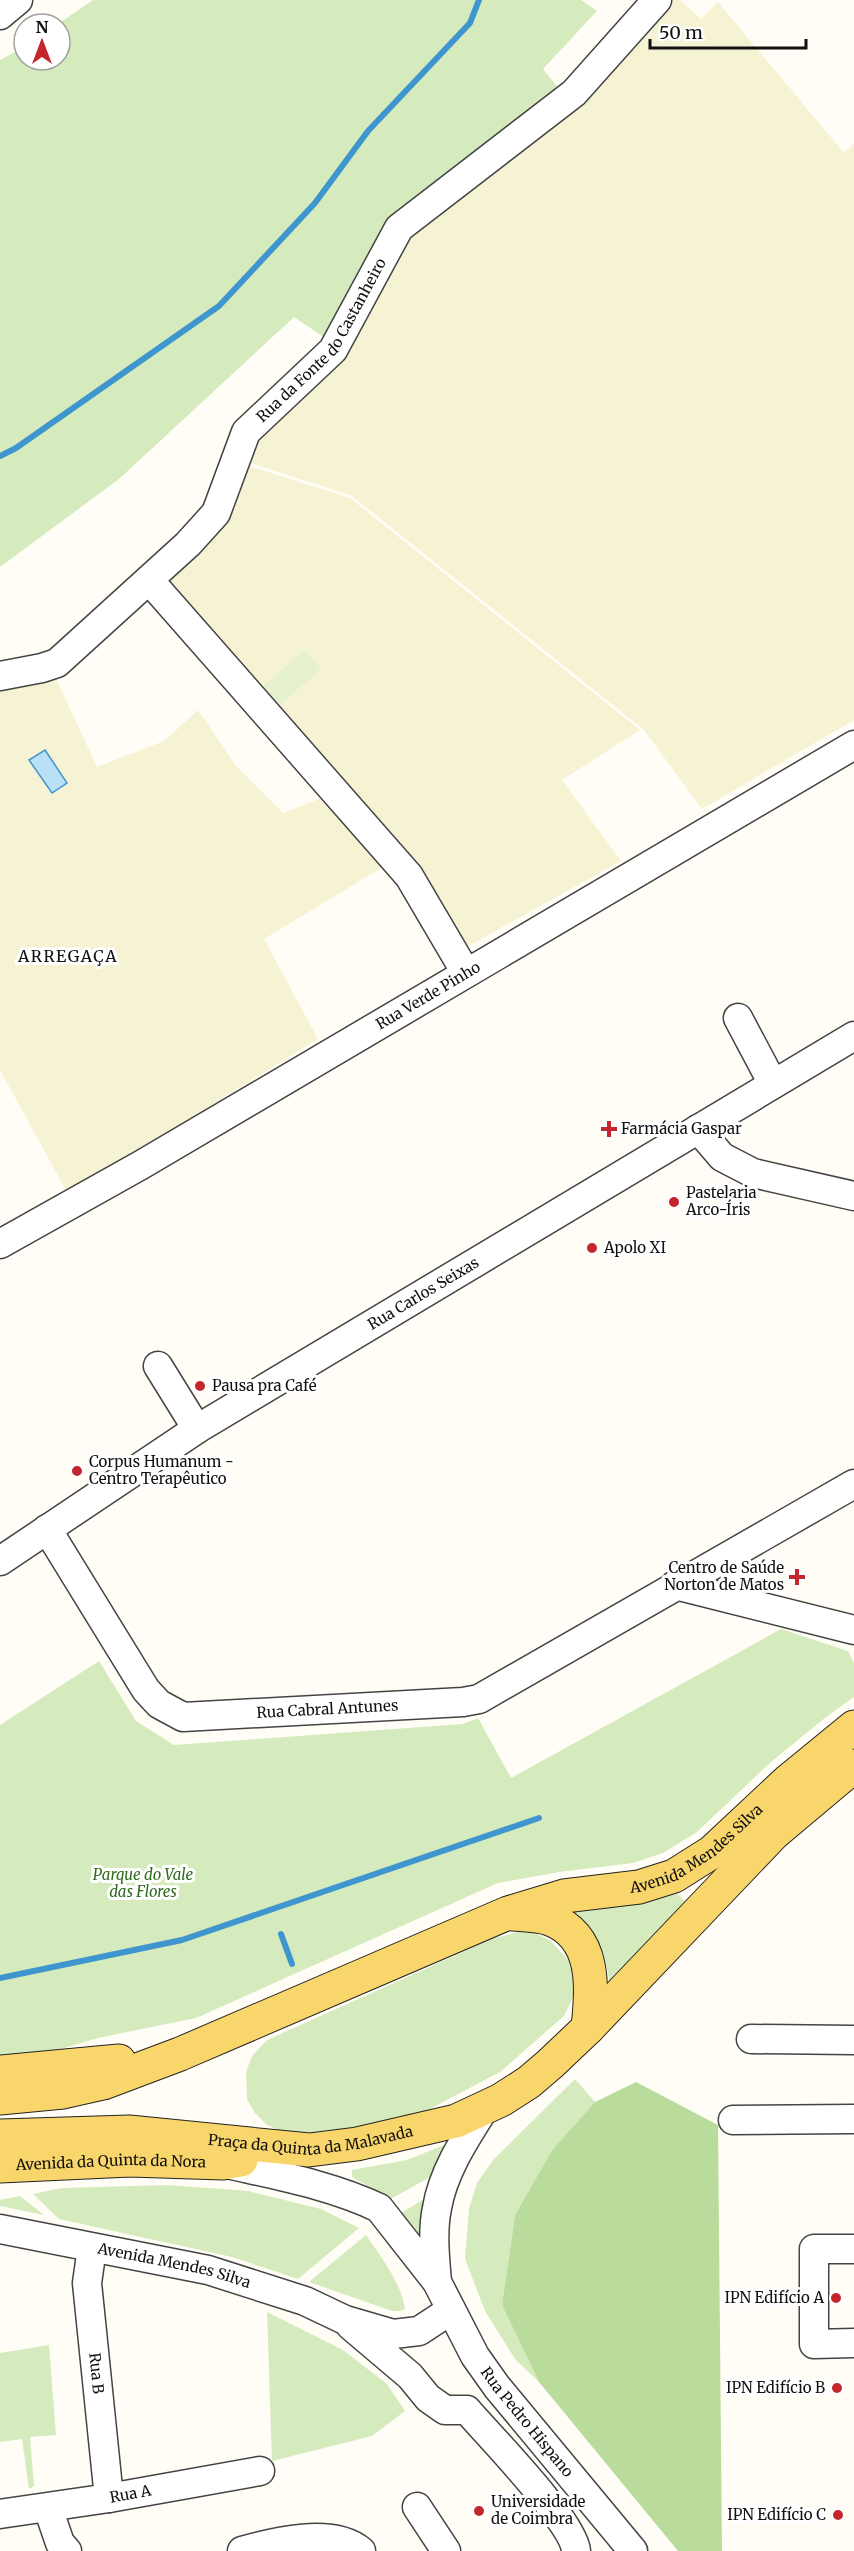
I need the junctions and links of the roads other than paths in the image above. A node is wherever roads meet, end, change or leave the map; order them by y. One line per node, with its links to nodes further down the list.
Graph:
1 (18, 0): 3 (street)
2 (657, 0): 4 (street, Rua da Fonte do Castanheiro)
3 (0, 15)
4 (149, 580): 5 (street, Rua da Fonte do Castanheiro); 7 (street)
5 (0, 676)
6 (854, 745): 7 (street, Rua Verde Pinho)
7 (466, 973): 13 (street, Rua Verde Pinho)
8 (738, 1018): 10 (street)
9 (854, 1036): 10 (street, Rua Carlos Seixas)
10 (773, 1084): 11 (street, Rua Carlos Seixas)
11 (698, 1129): 12 (street); 15 (street, Rua Carlos Seixas)
12 (854, 1196)
13 (0, 1244)
14 (158, 1366): 15 (street)
15 (197, 1429): 17 (street, Rua Carlos Seixas)
16 (854, 1484): 19 (street, Rua Cabral Antunes)
17 (47, 1529): 18 (street, Rua Carlos Seixas); 19 (street, Rua Cabral Antunes)
18 (0, 1561)
19 (675, 1585): 20 (street)
20 (854, 1630)
21 (854, 1727): 23 (main road, Avenida Mendes Silva)
22 (854, 1766): 24 (main road, Avenida Mendes Silva)
23 (508, 1913): 24 (main road); 27 (main road)
24 (588, 2028): 30 (main road, Praça da Quinta da Malavada)
25 (751, 2039): 26 (street)
26 (854, 2040)
27 (180, 2054): 28 (main road); 29 (main road)
28 (0, 2072)
29 (0, 2098)
30 (484, 2109): 34 (main road, Praça da Quinta da Malavada); 40 (street, Rua Pedro Hispano)
31 (854, 2119): 32 (street)
32 (733, 2120)
33 (0, 2136): 34 (main road, Praça da Quinta da Malavada)
34 (309, 2150): 35 (main road, Avenida da Quinta da Nora)
35 (223, 2163): 36 (main road, Avenida da Quinta da Nora); 40 (street, Rua Pedro Hispano)
36 (0, 2166)
37 (0, 2229): 38 (street, Avenida Mendes Silva)
38 (92, 2248): 42 (street, Avenida Mendes Silva); 49 (street, Rua B)
39 (854, 2249): 44 (street)
40 (438, 2282): 41 (street, Rua Pedro Hispano)
41 (451, 2310): 43 (street); 46 (street, Rua Pedro Hispano)
42 (345, 2320): 43 (street); 45 (street)
43 (419, 2331): 45 (street)
44 (854, 2343)
45 (410, 2376): 47 (street)
46 (497, 2387): 47 (street); 58 (street, Rua Pedro Hispano)
47 (467, 2410): 57 (street)
48 (260, 2471): 49 (street, Rua A)
49 (109, 2498): 51 (street, Rua A)
50 (417, 2507): 56 (street)
51 (48, 2508): 52 (street, Rua A); 53 (street)
52 (0, 2514)
53 (68, 2551)
54 (242, 2551): 55 (street)
55 (361, 2551)
56 (446, 2551)
57 (576, 2551)
58 (633, 2551)

